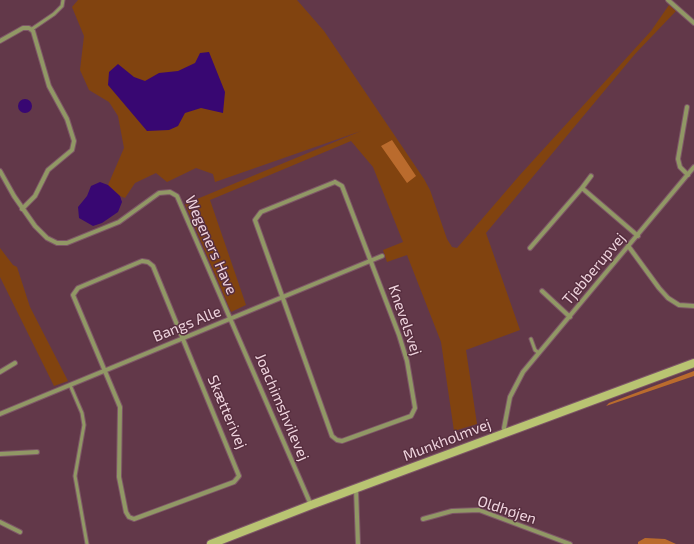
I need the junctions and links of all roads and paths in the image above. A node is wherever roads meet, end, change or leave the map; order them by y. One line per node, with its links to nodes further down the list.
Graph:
1 (63, 0): 4 (lane)
2 (668, 0): 3 (street)
3 (694, 23)
4 (32, 29): 5 (street); 12 (street)
5 (0, 41)
6 (687, 107): 9 (street)
7 (694, 167): 9 (street, Tjebberupvej)
8 (0, 171): 12 (street, Wegeners Have)
9 (688, 175): 13 (street, Tjebberupvej)
10 (591, 176): 11 (street)
11 (582, 188): 13 (street, Tjebberupvej); 15 (street)
12 (22, 209): 22 (street, Wegeners Have)
13 (638, 236): 14 (street, Tjebberupvej)
14 (629, 247): 20 (street); 21 (street, Tjebberupvej)
15 (530, 248)
16 (382, 256): 17 (street, Bangs Alle)
17 (370, 261): 19 (street, Bangs Alle); 19 (street, Knevelsvej); 19 (street, Knevelsvej)
18 (542, 291): 21 (street, Tjebberupvej)
19 (283, 297): 22 (street, Bangs Alle)
20 (694, 306)
21 (570, 317): 25 (street, Tjebberupvej)
22 (231, 318): 23 (street, Bangs Alle); 36 (street, Joachimshvilevej)
23 (183, 338): 28 (street, Bangs Alle); 28 (street, Skætterivej); 28 (street, Skætterivej)
24 (531, 339): 25 (lane)
25 (539, 353): 32 (street, Tjebberupvej)
26 (15, 363): 29 (street)
27 (694, 363): 32 (street, Munkholmvej)
28 (105, 370): 30 (street, Bangs Alle)
29 (0, 372)
30 (70, 385): 31 (street, Bangs Alle); 41 (lane)
31 (0, 414)
32 (506, 433): 35 (street, Munkholmvej)
33 (37, 452): 34 (street)
34 (0, 454)
35 (356, 489): 36 (street, Munkholmvej); 43 (street)
36 (311, 505): 42 (street, Munkholmvej)
37 (423, 519): 40 (street, Oldhøjen)
38 (0, 522): 39 (street)
39 (20, 532)
40 (559, 542): 44 (street, Oldhøjen)
41 (87, 544)
42 (211, 544)
43 (358, 544)
44 (570, 544)

